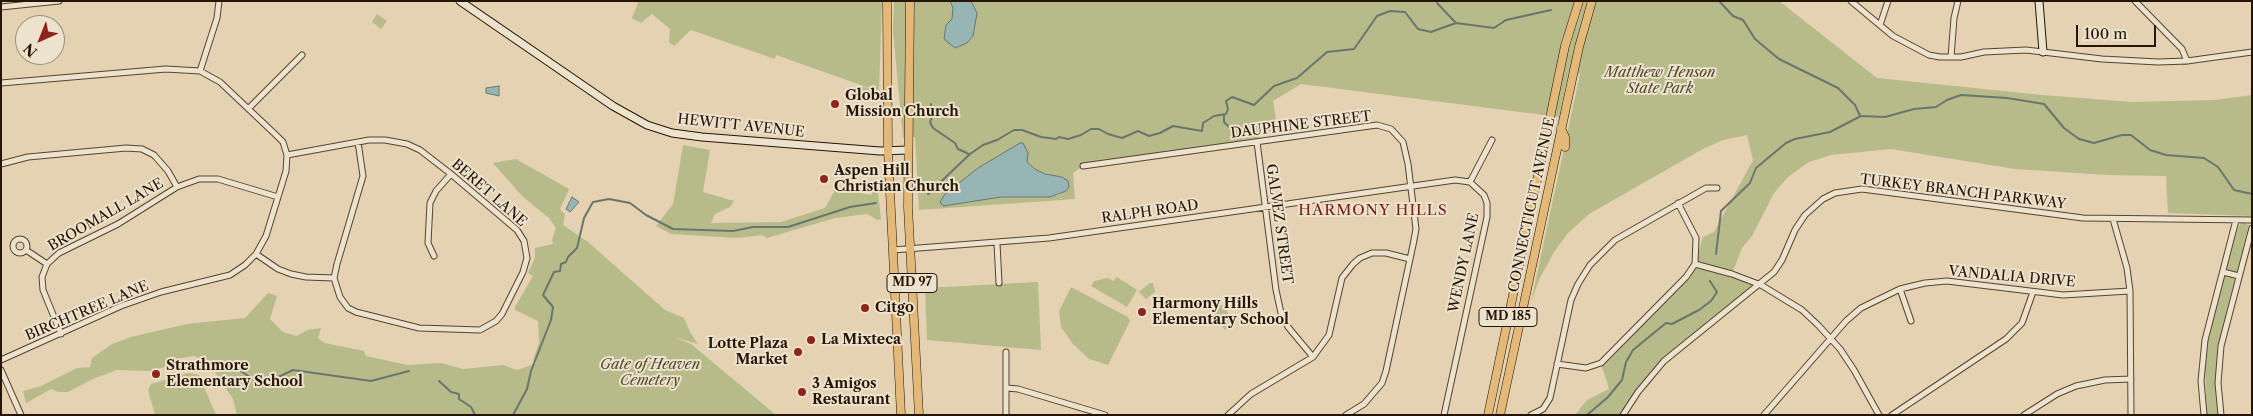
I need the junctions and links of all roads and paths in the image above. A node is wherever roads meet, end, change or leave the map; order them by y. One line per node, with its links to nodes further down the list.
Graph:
1 (59, 1): 13 (street)
2 (219, 1): 20 (street)
3 (460, 1): 29 (street, HEWITT AVENUE)
4 (887, 1): 29 (main road, MD 97)
5 (910, 1): 28 (main road, MD 97)
6 (1579, 1): 34 (main road, CONNECTICUT AVENUE / MD 185)
7 (1592, 1): 23 (main road, CONNECTICUT AVENUE / MD 185)
8 (1851, 1): 14 (street)
9 (1888, 1): 14 (street)
10 (1958, 1): 18 (street)
11 (2039, 1): 15 (street)
12 (2134, 1): 19 (street)
13 (1, 7)
14 (1880, 25): 18 (street)
15 (2043, 52): 18 (street); 19 (street)
16 (2252, 52): 19 (street)
17 (302, 54): 22 (street)
18 (1951, 58)
19 (2186, 61)
20 (200, 71): 21 (street); 22 (street)
21 (1, 83)
22 (249, 108): 30 (street)
23 (1562, 124): 27 (main road); 35 (main road, CONNECTICUT AVENUE / MD 185)
24 (1492, 140): 36 (street)
25 (358, 142): 30 (street, BERET LANE); 33 (street, BERET LANE); 60 (street)
26 (1257, 142): 32 (street, DAUPHINE STREET); 37 (street, DAUPHINE STREET); 42 (street, GALVEZ STREET)
27 (1565, 147)
28 (908, 150): 29 (street, HEWITT AVENUE); 50 (main road, MD 97)
29 (888, 151): 52 (main road, MD 97)
30 (287, 155): 40 (street, BIRCHTREE LANE)
31 (1, 164): 38 (street)
32 (1083, 166)
33 (451, 174): 54 (street); 60 (street, BERET LANE)
34 (1540, 174): 35 (main road); 86 (main road, CONNECTICUT AVENUE / MD 185)
35 (1550, 176): 87 (main road, CONNECTICUT AVENUE / MD 185)
36 (1470, 182): 37 (street); 85 (street, WENDY LANE)
37 (1410, 186): 42 (street, RALPH ROAD); 55 (street, DAUPHINE STREET)
38 (177, 187): 40 (street, BROOMALL LANE); 56 (street, BROOMALL LANE)
39 (1717, 188): 41 (street)
40 (278, 197): 53 (street, BIRCHTREE LANE)
41 (1678, 203): 57 (street); 72 (street)
42 (1264, 206): 48 (street, RALPH ROAD); 70 (street, GALVEZ STREET)
43 (2113, 219): 44 (street, TURKEY BRANCH PARKWAY); 62 (street, TURKEY BRANCH PARKWAY); 64 (street)
44 (2236, 220): 45 (street, TURKEY BRANCH PARKWAY); 58 (street)
45 (2252, 220)
46 (1060, 228): 48 (street)
47 (2252, 228): 59 (street)
48 (1061, 237): 49 (street, RALPH ROAD)
49 (997, 243): 50 (street, RALPH ROAD); 61 (street)
50 (910, 248): 52 (street, RALPH ROAD); 80 (main road, MD 97)
51 (26, 250): 56 (street)
52 (893, 250): 74 (main road, MD 97)
53 (256, 254): 60 (street); 67 (street, BIRCHTREE LANE)
54 (434, 256)
55 (1410, 259): 70 (street); 84 (street, DAUPHINE STREET)
56 (47, 264): 67 (street, BROOMALL LANE)
57 (1695, 264): 62 (street); 72 (street)
58 (2223, 272): 59 (street); 95 (street)
59 (2239, 276): 96 (street)
60 (334, 278)
61 (999, 283)
62 (1761, 284): 68 (street); 89 (street, TURKEY BRANCH PARKWAY)
63 (1900, 289): 65 (street, VANDALIA DRIVE); 66 (street); 68 (street, VANDALIA DRIVE)
64 (2130, 291): 65 (street, VANDALIA DRIVE); 75 (street)
65 (2033, 292): 92 (street)
66 (1911, 321)
67 (61, 334): 71 (street, BIRCHTREE LANE)
68 (1830, 339): 90 (street, VANDALIA DRIVE); 91 (street)
69 (1006, 352): 76 (street)
70 (1313, 357): 83 (street)
71 (1, 360)
72 (1557, 364): 88 (street)
73 (1, 370): 77 (street)
74 (898, 372): 78 (main road, MD 97); 79 (main road)
75 (2131, 379): 93 (street); 94 (street)
76 (1007, 388): 81 (street); 82 (street)
77 (21, 415)
78 (901, 415)
79 (906, 415)
80 (919, 415)
81 (1006, 415)
82 (1105, 415)
83 (1228, 415)
84 (1346, 415)
85 (1444, 415)
86 (1488, 415)
87 (1500, 415)
88 (1531, 415)
89 (1623, 415)
90 (1764, 415)
91 (1879, 415)
92 (1892, 415)
93 (2024, 415)
94 (2131, 415)
95 (2204, 415)
96 (2221, 415)

